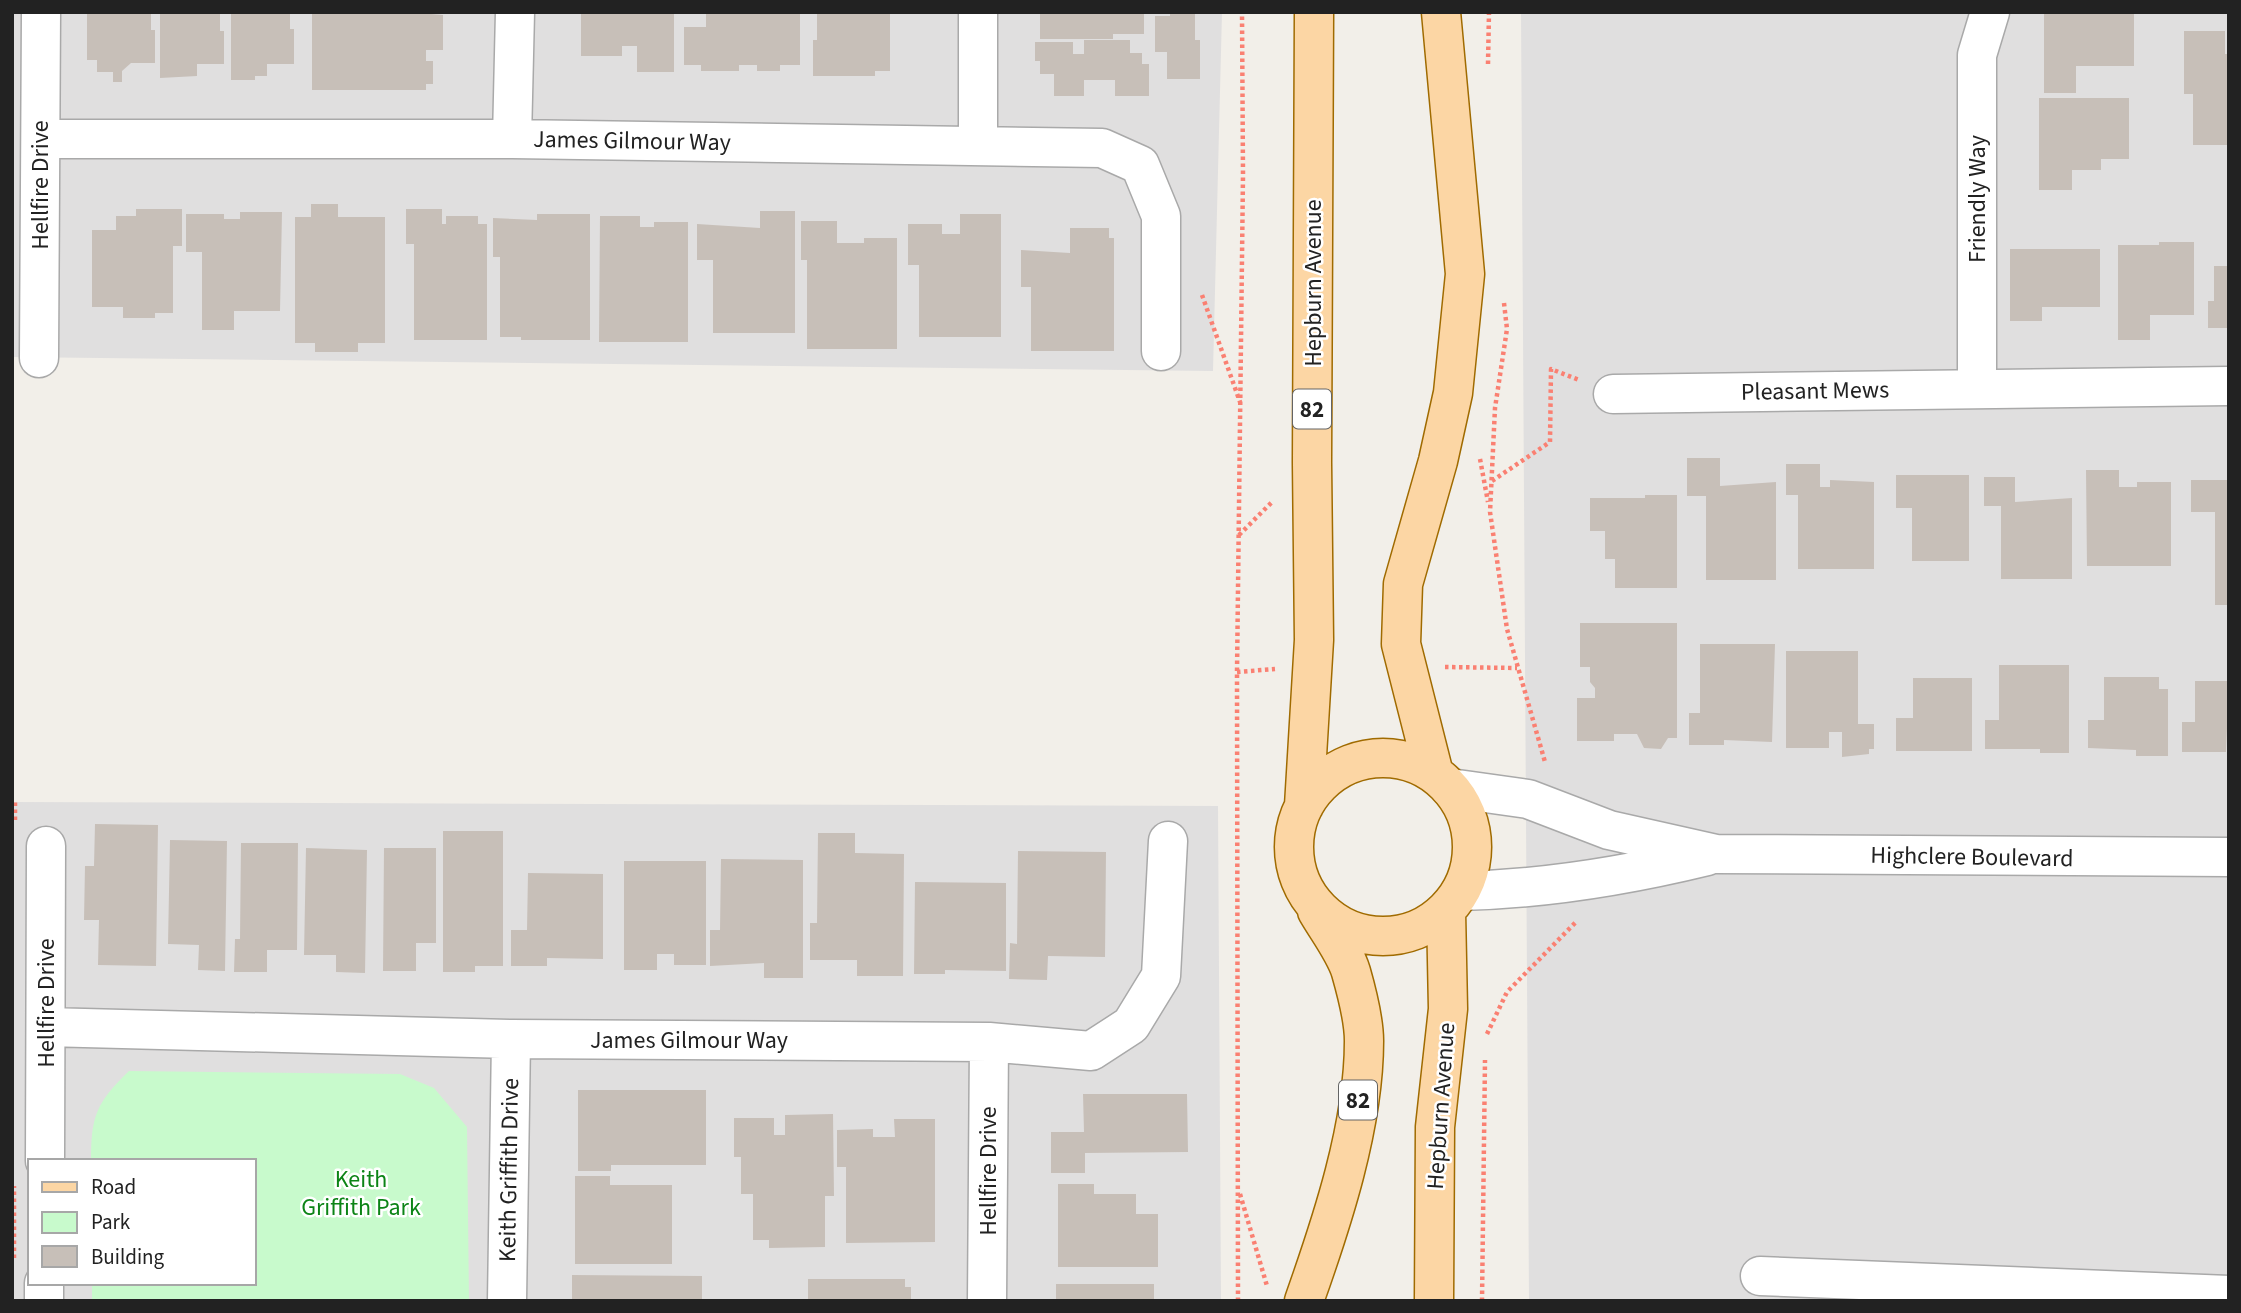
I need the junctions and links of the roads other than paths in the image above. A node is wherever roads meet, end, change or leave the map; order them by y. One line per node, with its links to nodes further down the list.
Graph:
1 (41, 12): 7 (street, Hellfire Drive)
2 (515, 12): 8 (street)
3 (978, 12): 9 (street)
4 (1314, 12): 16 (main road, Hepburn Avenue / 82)
5 (1441, 12): 15 (main road, Hepburn Avenue)
6 (1990, 12): 13 (street, Friendly Way)
7 (41, 139): 8 (street, James Gilmour Way); 11 (street, Hellfire Drive)
8 (512, 139): 9 (street, James Gilmour Way)
9 (978, 145): 10 (street, James Gilmour Way)
10 (1161, 351)
11 (39, 358)
12 (2229, 386): 13 (street, Pleasant Mews)
13 (1977, 388): 14 (street, Pleasant Mews)
14 (1613, 394)
15 (1442, 781): 16 (main road, Hepburn Avenue / 82); 19 (street, Highclere Boulevard); 21 (main road, Hepburn Avenue)
16 (1304, 806): 22 (main road, Hepburn Avenue / 82)
17 (1168, 841): 25 (street, James Gilmour Way)
18 (46, 846): 23 (street, Hellfire Drive)
19 (1716, 854): 20 (street, Highclere Boulevard); 21 (street, Highclere Boulevard)
20 (2229, 857)
21 (1454, 901): 22 (main road, Hepburn Avenue / 82); 32 (main road, Hepburn Avenue)
22 (1312, 903): 29 (main road, Hepburn Avenue / 82)
23 (46, 1027): 24 (street, James Gilmour Way); 26 (street, Hellfire Drive)
24 (510, 1039): 25 (street, James Gilmour Way); 30 (street, Keith Griffith Drive)
25 (989, 1042): 31 (street, Hellfire Drive)
26 (45, 1159)
27 (1760, 1276): 28 (street)
28 (2229, 1295)
29 (1286, 1296)
30 (507, 1301)
31 (987, 1301)
32 (1434, 1301)

